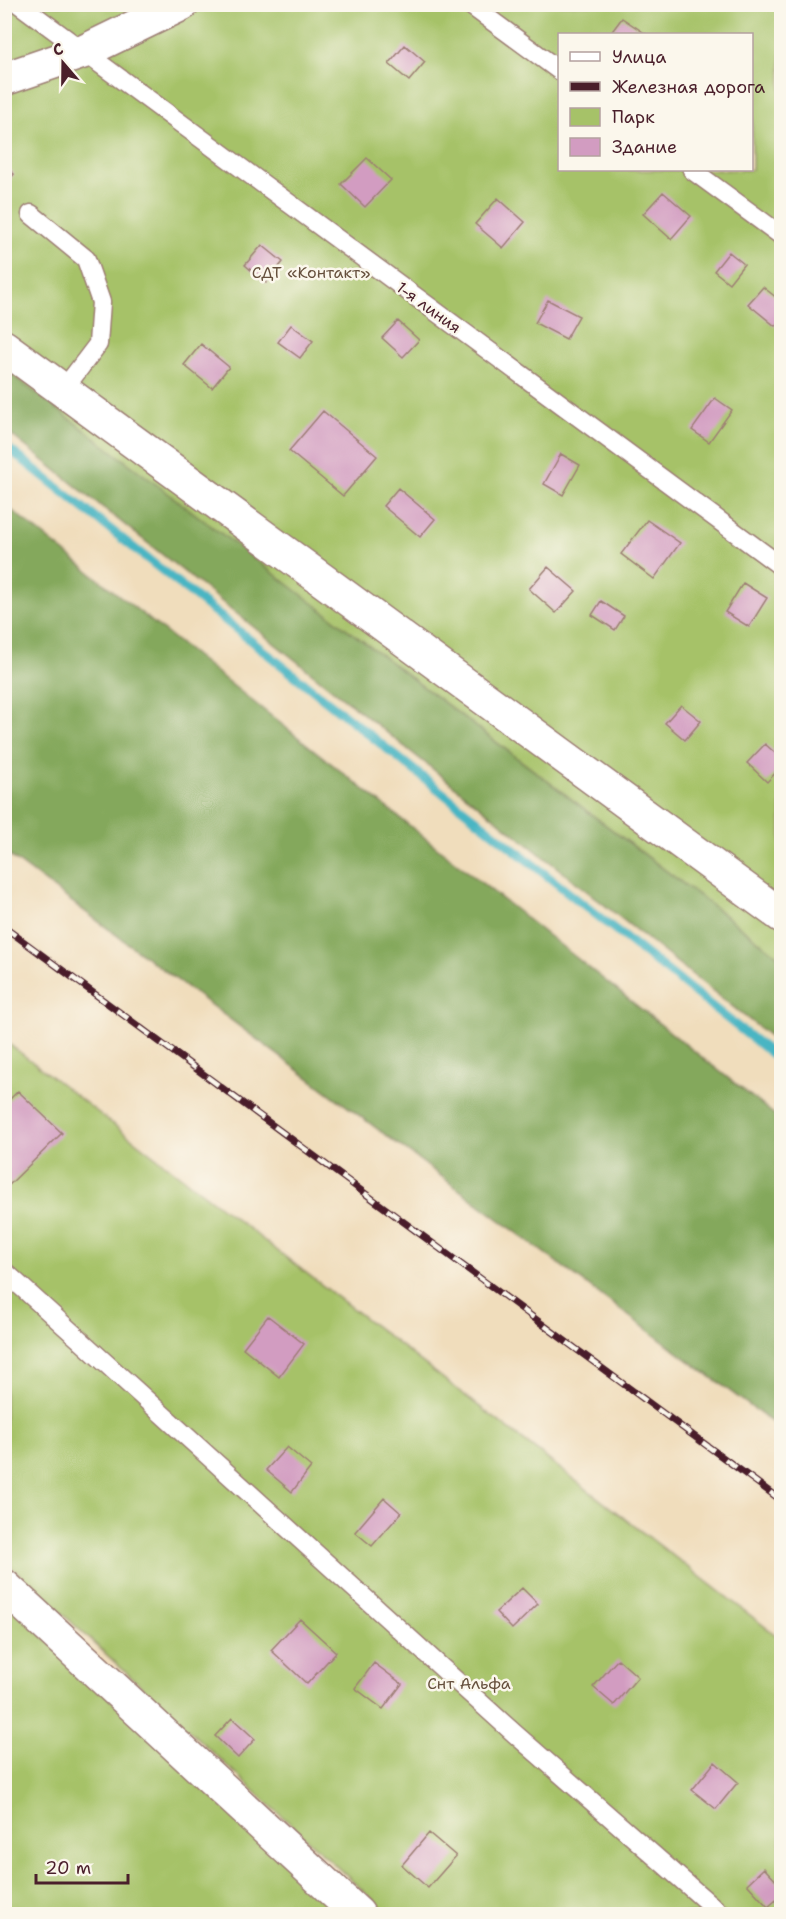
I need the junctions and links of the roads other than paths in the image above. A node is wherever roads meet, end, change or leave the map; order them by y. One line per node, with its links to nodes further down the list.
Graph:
1 (20, 4): 4 (lane, 1-я линия)
2 (182, 4): 4 (street)
3 (469, 4): 5 (lane)
4 (83, 52): 6 (street); 12 (lane, 1-я линия)
5 (558, 70)
6 (4, 79)
7 (693, 171): 9 (lane)
8 (31, 214): 11 (lane)
9 (782, 236)
10 (4, 347): 11 (street)
11 (63, 390): 13 (street)
12 (782, 567)
13 (782, 916)
14 (4, 1271): 17 (lane)
15 (4, 1586): 16 (street)
16 (358, 1914)
17 (721, 1914)

